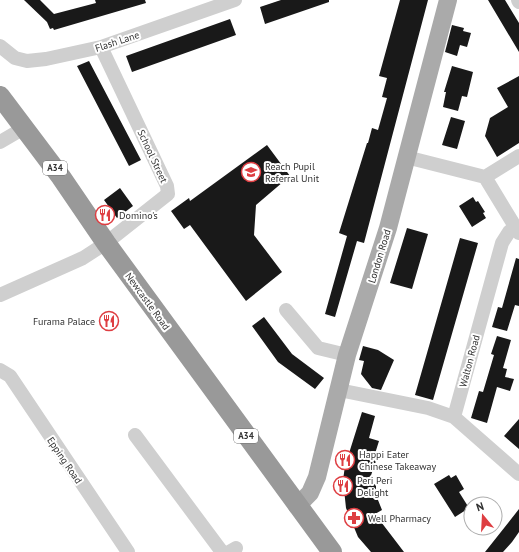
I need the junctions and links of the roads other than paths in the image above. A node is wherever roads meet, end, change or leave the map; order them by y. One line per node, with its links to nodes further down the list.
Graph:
1 (235, 0): 4 (street, Flash Lane)
2 (448, 0): 9 (main road, London Road)
3 (0, 46): 4 (street, Flash Lane)
4 (101, 47): 12 (street, School Street)
5 (0, 96): 6 (highway, Newcastle Road / A34)
6 (24, 128): 7 (street); 12 (highway, Newcastle Road / A34)
7 (0, 142)
8 (519, 156): 10 (street)
9 (406, 157): 10 (street); 15 (main road, London Road)
10 (485, 177): 11 (street)
11 (517, 230): 18 (street, Walton Road)
12 (106, 243): 13 (street); 21 (highway, Newcastle Road / A34)
13 (0, 295)
14 (286, 310): 15 (street)
15 (348, 356): 17 (main road, London Road)
16 (0, 370): 22 (street, Epping Road)
17 (339, 390): 18 (street); 21 (main road, London Road)
18 (454, 417): 20 (street)
19 (135, 435): 23 (street)
20 (519, 474)
21 (297, 506): 24 (highway, A34)
22 (128, 552)
23 (222, 552)
24 (332, 552)

